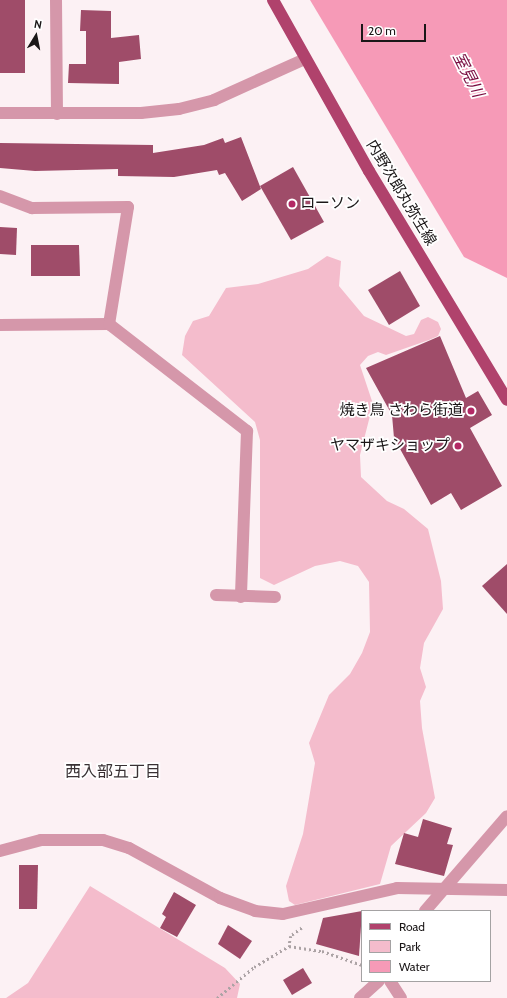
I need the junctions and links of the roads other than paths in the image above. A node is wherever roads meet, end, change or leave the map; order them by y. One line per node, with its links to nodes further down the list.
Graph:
1 (56, 0): 5 (street)
2 (273, 0): 3 (main road, 内野次郎丸弥生線)
3 (305, 59): 5 (street); 9 (main road, 内野次郎丸弥生線)
4 (0, 113): 5 (street)
5 (57, 114)
6 (0, 196): 7 (street)
7 (108, 324): 8 (street); 11 (street)
8 (0, 325)
9 (507, 400)
10 (216, 595): 11 (street)
11 (241, 597): 12 (street)
12 (275, 598)
13 (507, 816): 15 (street)
14 (0, 850): 15 (street)
15 (444, 887): 16 (street); 17 (street)
16 (507, 890)
17 (426, 910)
18 (378, 982): 20 (street)
19 (391, 982): 21 (street)
20 (360, 998)
21 (401, 998)

